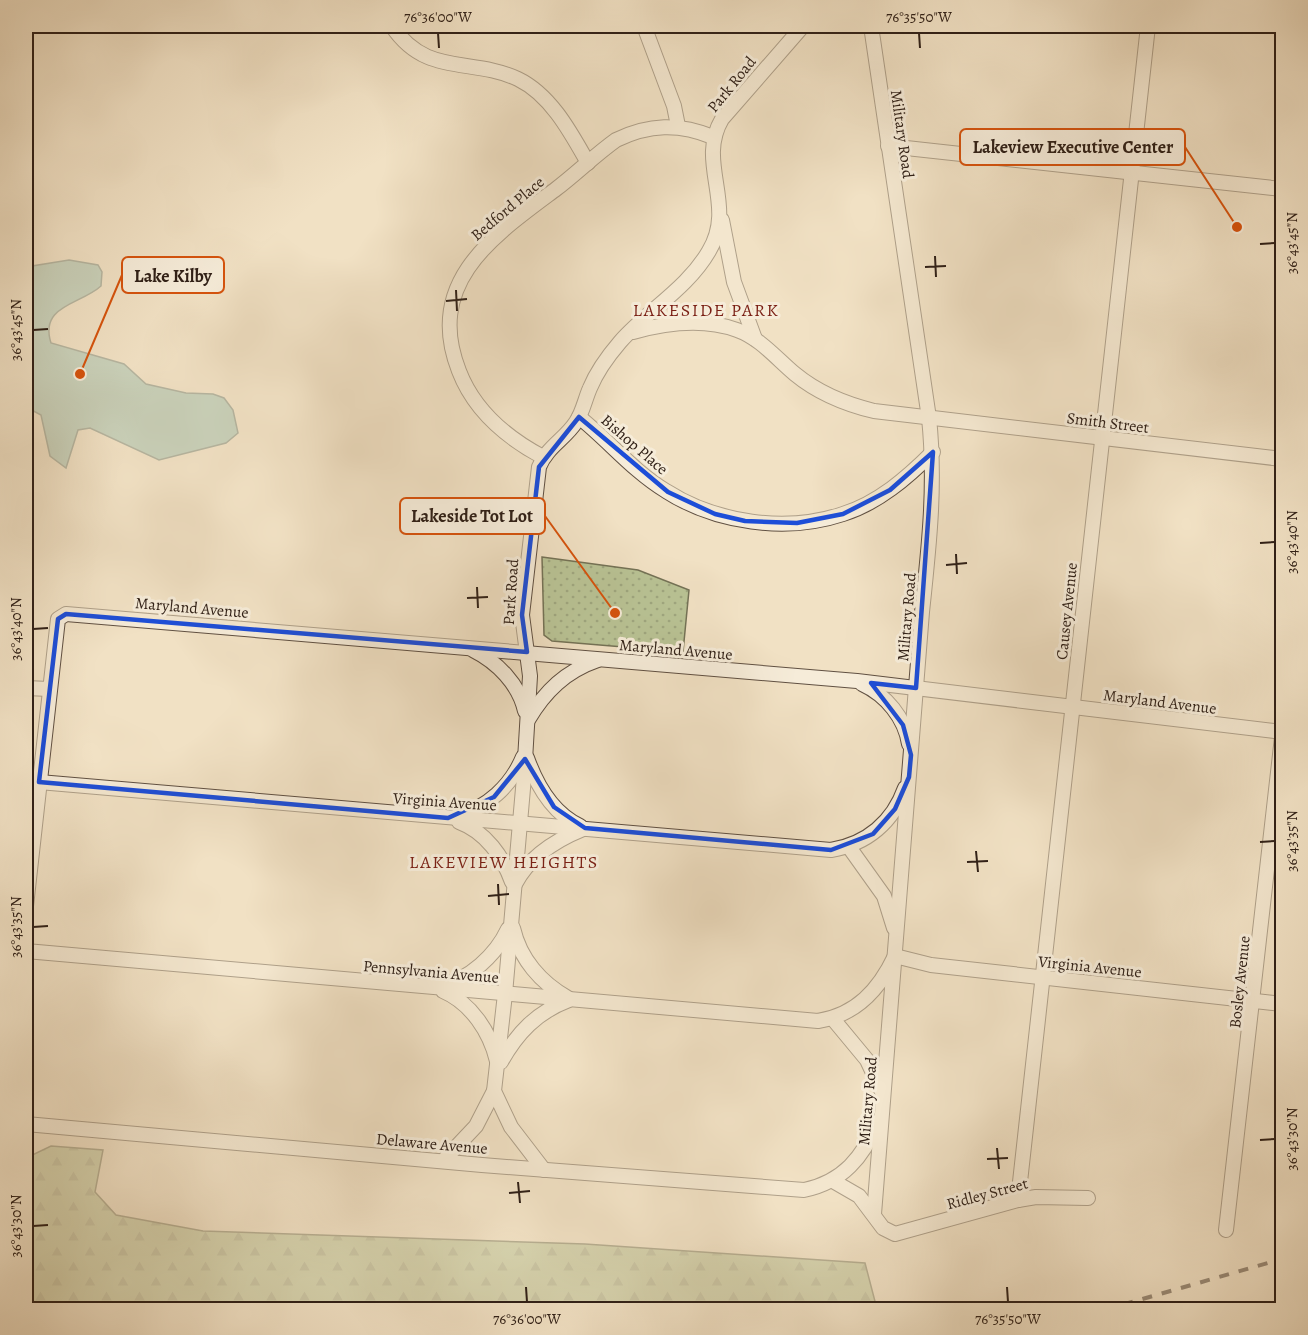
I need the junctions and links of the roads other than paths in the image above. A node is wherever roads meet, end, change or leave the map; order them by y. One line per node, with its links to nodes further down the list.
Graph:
1 (392, 26): 9 (street)
2 (644, 26): 6 (street)
3 (803, 26): 7 (street, Park Road)
4 (871, 26): 8 (street, Military Road)
5 (1148, 26): 10 (street, Causey Avenue)
6 (678, 126): 7 (street, Bedford Place); 9 (street, Bedford Place)
7 (713, 137): 12 (street, Park Road)
8 (888, 146): 10 (street); 16 (street, Military Road)
9 (588, 163): 19 (street, Bedford Place)
10 (1131, 173): 11 (street); 17 (street, Causey Avenue)
11 (1282, 189)
12 (721, 213): 13 (street, Park Road); 14 (street)
13 (628, 334): 14 (street); 15 (street, Park Road)
14 (755, 339): 16 (street, Smith Street)
15 (579, 417): 18 (street, Bishop Place); 19 (street, Park Road)
16 (929, 418): 17 (street, Smith Street); 18 (street, Military Road)
17 (1101, 438): 20 (street, Smith Street); 28 (street, Causey Avenue)
18 (933, 452): 26 (street, Military Road)
19 (543, 457): 22 (street, Park Road)
20 (1282, 459)
21 (466, 647): 22 (street, Maryland Avenue); 27 (street, Maryland Avenue); 29 (street)
22 (527, 652): 23 (street, Maryland Avenue); 29 (street, Park Road)
23 (602, 659): 24 (street, Maryland Avenue); 29 (street)
24 (857, 681): 26 (street, Maryland Avenue); 33 (street)
25 (26, 688): 27 (street)
26 (916, 688): 28 (street, Maryland Avenue); 33 (street, Military Road)
27 (50, 689): 35 (street)
28 (1072, 707): 30 (street, Maryland Avenue); 46 (street, Causey Avenue)
29 (527, 722): 32 (street, Park Road)
30 (1282, 732)
31 (1282, 737): 50 (street, Bosley Avenue)
32 (525, 752): 36 (street); 37 (street, Park Road); 38 (street)
33 (911, 755): 34 (street, Military Road)
34 (909, 777): 39 (street); 43 (street, Military Road)
35 (39, 782): 36 (street, Virginia Avenue); 41 (street)
36 (448, 818): 37 (street, Virginia Avenue); 40 (street)
37 (519, 823): 38 (street, Virginia Avenue); 40 (street, Park Road)
38 (585, 828): 39 (street, Virginia Avenue); 40 (street)
39 (849, 847): 43 (street)
40 (514, 887): 42 (street, Park Road)
41 (26, 906)
42 (511, 920): 47 (street); 48 (street, Park Road); 49 (street)
43 (896, 938): 45 (street, Military Road)
44 (26, 951): 47 (street, Pennsylvania Avenue)
45 (895, 956): 46 (street, Virginia Avenue); 52 (street); 55 (street, Military Road)
46 (1042, 977): 50 (street, Virginia Avenue); 62 (street, Causey Avenue)
47 (429, 987): 48 (street, Pennsylvania Avenue); 53 (street)
48 (505, 994): 49 (street, Pennsylvania Avenue); 53 (street, Park Road)
49 (571, 999): 52 (street, Pennsylvania Avenue); 53 (street)
50 (1253, 1001): 51 (street, Virginia Avenue); 64 (street, Bosley Avenue)
51 (1282, 1004)
52 (833, 1019): 55 (street)
53 (498, 1067): 54 (street, Park Road)
54 (494, 1091): 58 (street, Park Road); 59 (street)
55 (884, 1096): 56 (street, Military Road)
56 (883, 1111): 60 (street); 63 (street, Military Road)
57 (26, 1124): 58 (street, Delaware Avenue)
58 (443, 1161): 59 (street, Delaware Avenue)
59 (544, 1170): 60 (street, Delaware Avenue)
60 (833, 1181): 63 (street)
61 (1088, 1198): 62 (street, Ridley Street)
62 (1018, 1200): 63 (street, Ridley Street)
63 (874, 1214)
64 (1226, 1230)

